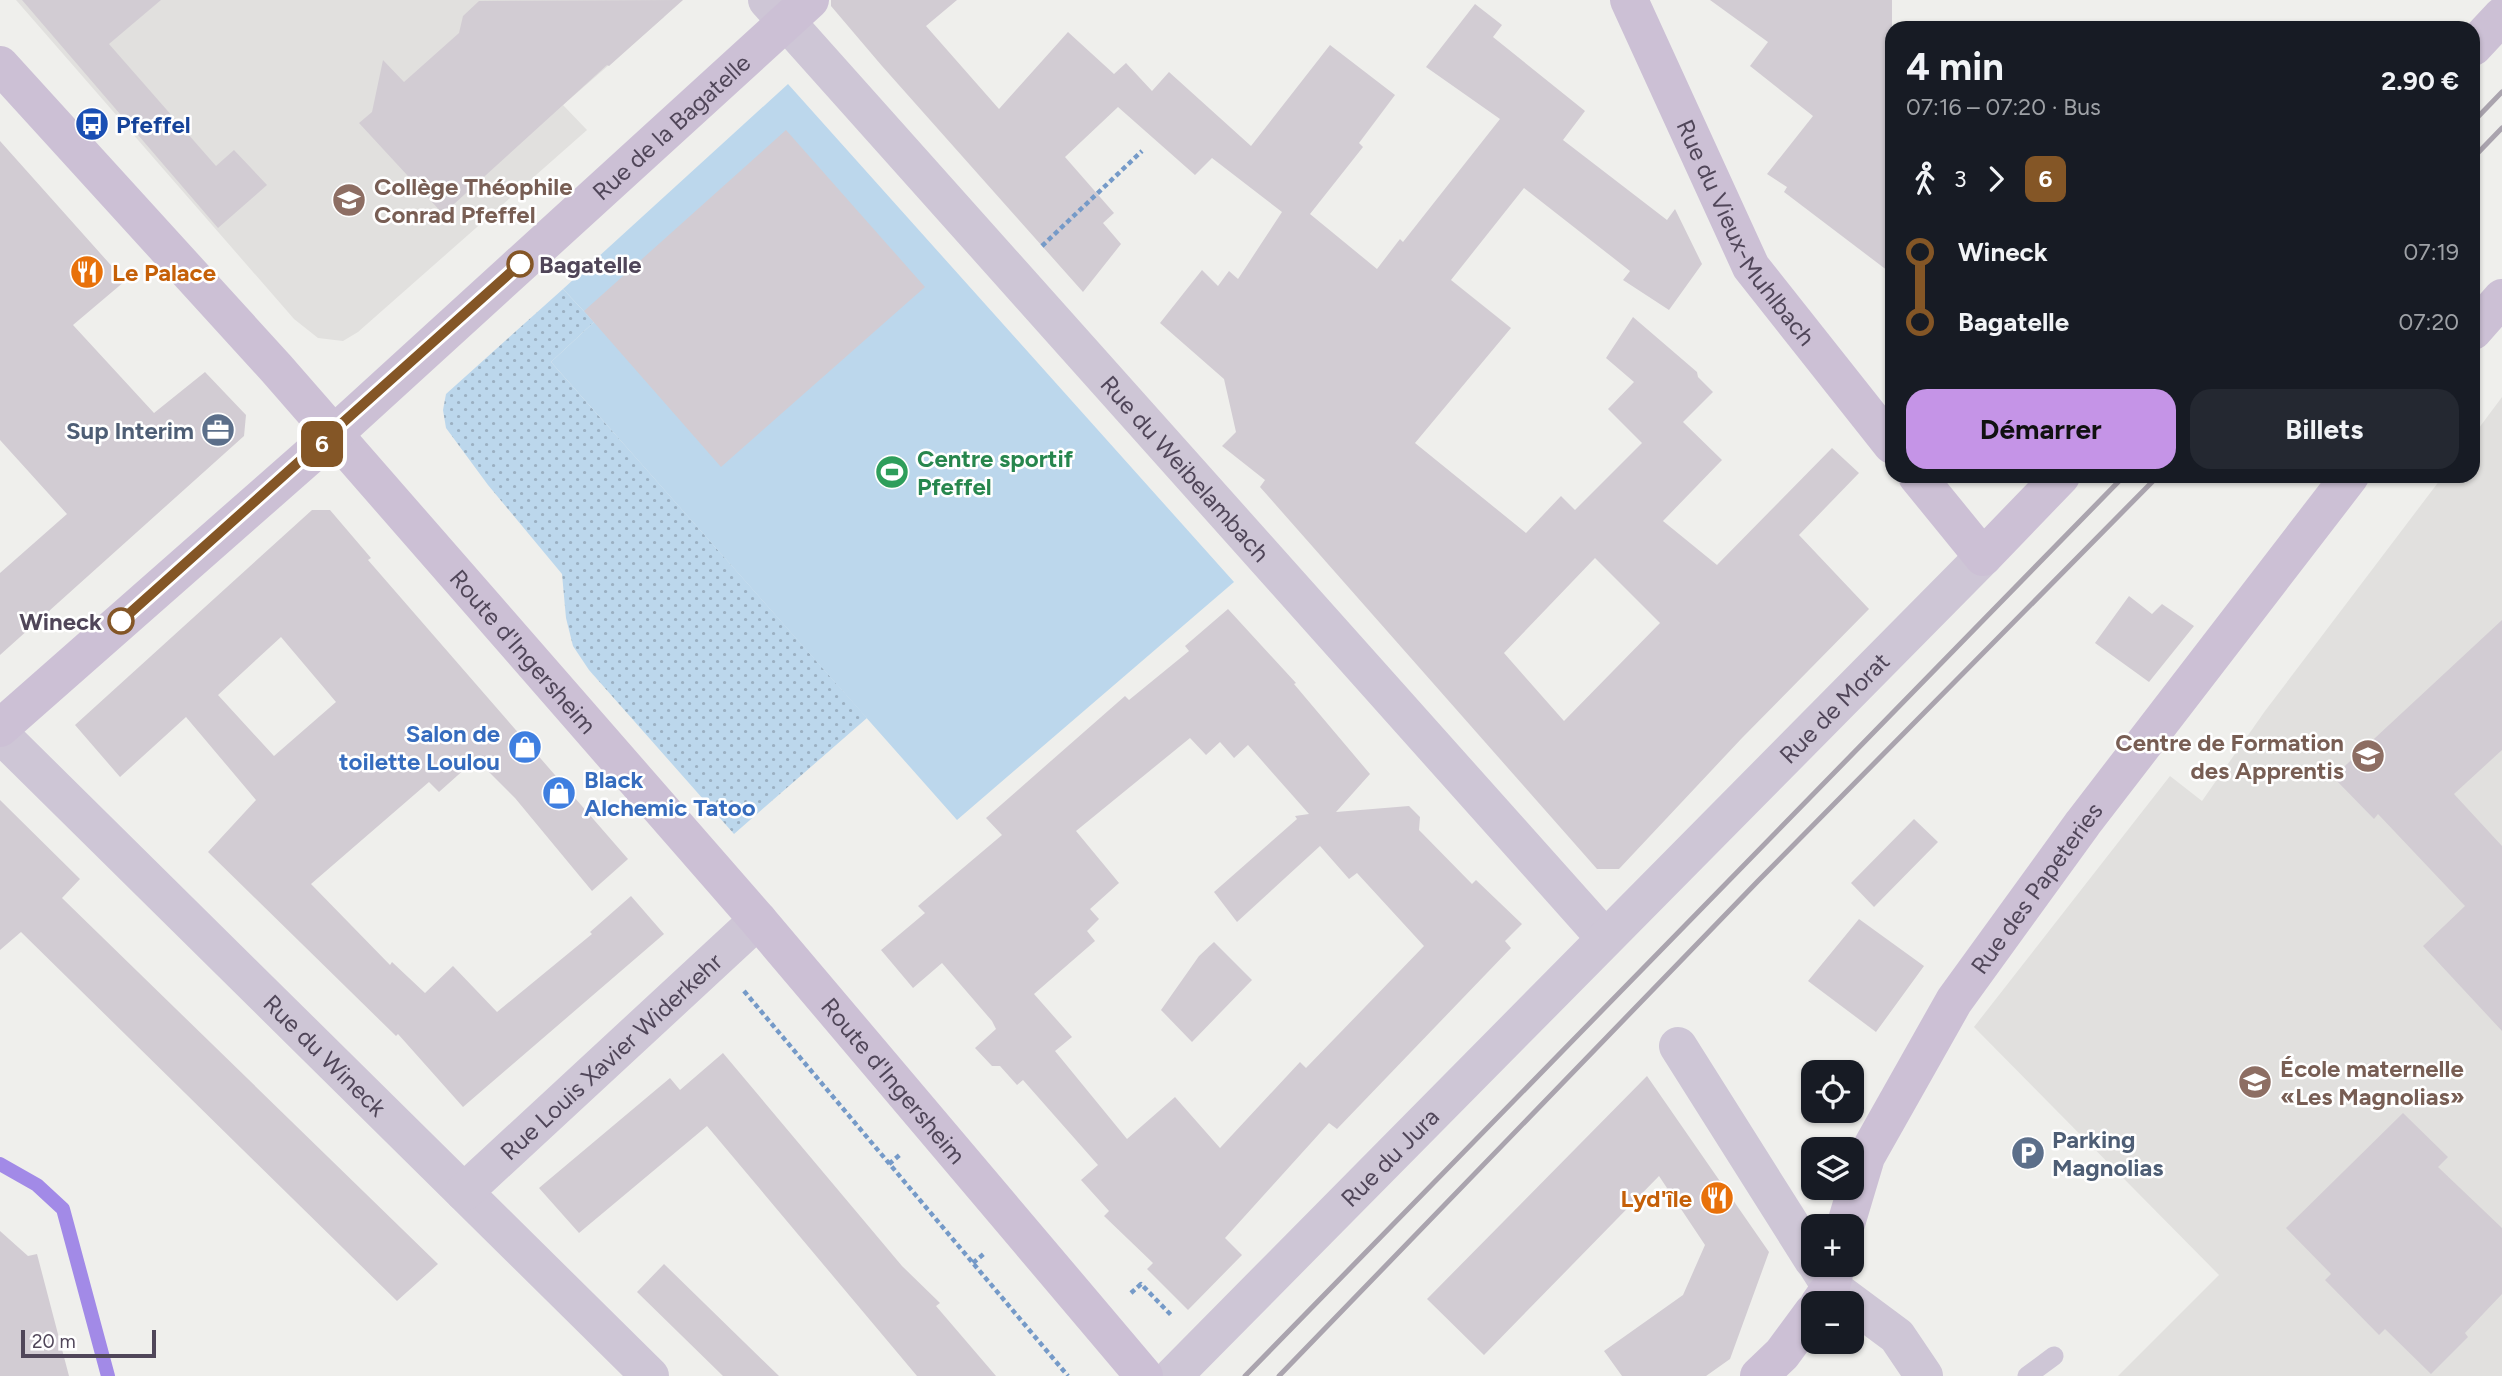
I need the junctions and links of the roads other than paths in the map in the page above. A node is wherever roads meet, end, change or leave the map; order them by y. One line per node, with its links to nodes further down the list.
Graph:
1 (1629, 0): 9 (street, Rue du Vieux-Muhlbach)
2 (788, 7): 8 (street, Rue de la Bagatelle); 17 (street, Rue du Weibelambach)
3 (2502, 16): 4 (street)
4 (2480, 40)
5 (0, 65): 8 (street, Route d'Ingersheim)
6 (2502, 298): 7 (street)
7 (2480, 323)
8 (333, 435): 14 (street, Rue de la Bagatelle); 16 (street, Route d'Ingersheim)
9 (1885, 437)
10 (1923, 483): 13 (street)
11 (2054, 483): 13 (street, Rue de Morat)
12 (2345, 483): 20 (street, Rue des Papeteries)
13 (1983, 557): 17 (street, Rue de Morat)
14 (0, 728)
15 (0, 734): 19 (street, Rue du Wineck)
16 (758, 920): 19 (street, Rue Louis Xavier Widerkehr); 24 (street, Route d'Ingersheim)
17 (1605, 938): 25 (street, Rue du Jura)
18 (1678, 1046): 21 (street)
19 (464, 1192): 23 (street, Rue du Wineck)
20 (1849, 1214)
21 (1821, 1282): 26 (street); 27 (street)
22 (2054, 1356): 28 (lane)
23 (650, 1376)
24 (1144, 1376)
25 (1173, 1376)
26 (1759, 1376)
27 (1924, 1376)
28 (2027, 1376)

